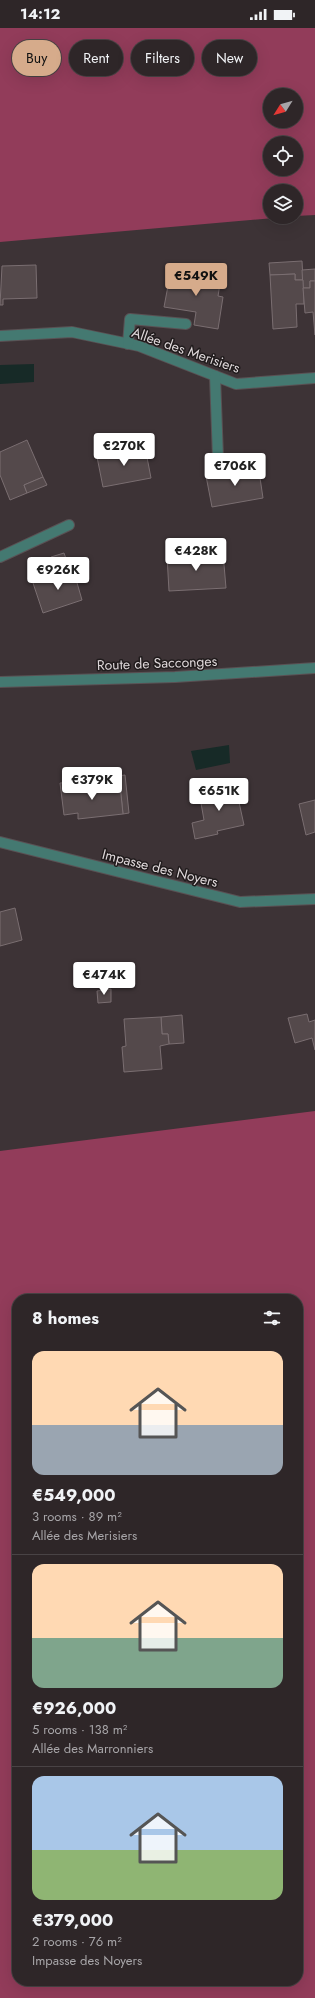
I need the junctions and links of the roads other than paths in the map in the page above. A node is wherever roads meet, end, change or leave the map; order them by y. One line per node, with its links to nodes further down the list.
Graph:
1 (186, 324): 3 (street)
2 (0, 336): 3 (street, Allée des Merisiers)
3 (128, 344): 4 (street, Allée des Merisiers)
4 (215, 376): 5 (street, Allée des Merisiers); 6 (street)
5 (315, 378)
6 (218, 458)
7 (69, 525): 8 (street)
8 (0, 557)
9 (315, 668): 10 (street, Route de Sacconges)
10 (0, 679)
11 (0, 842): 12 (street, Impasse des Noyers)
12 (315, 898)

